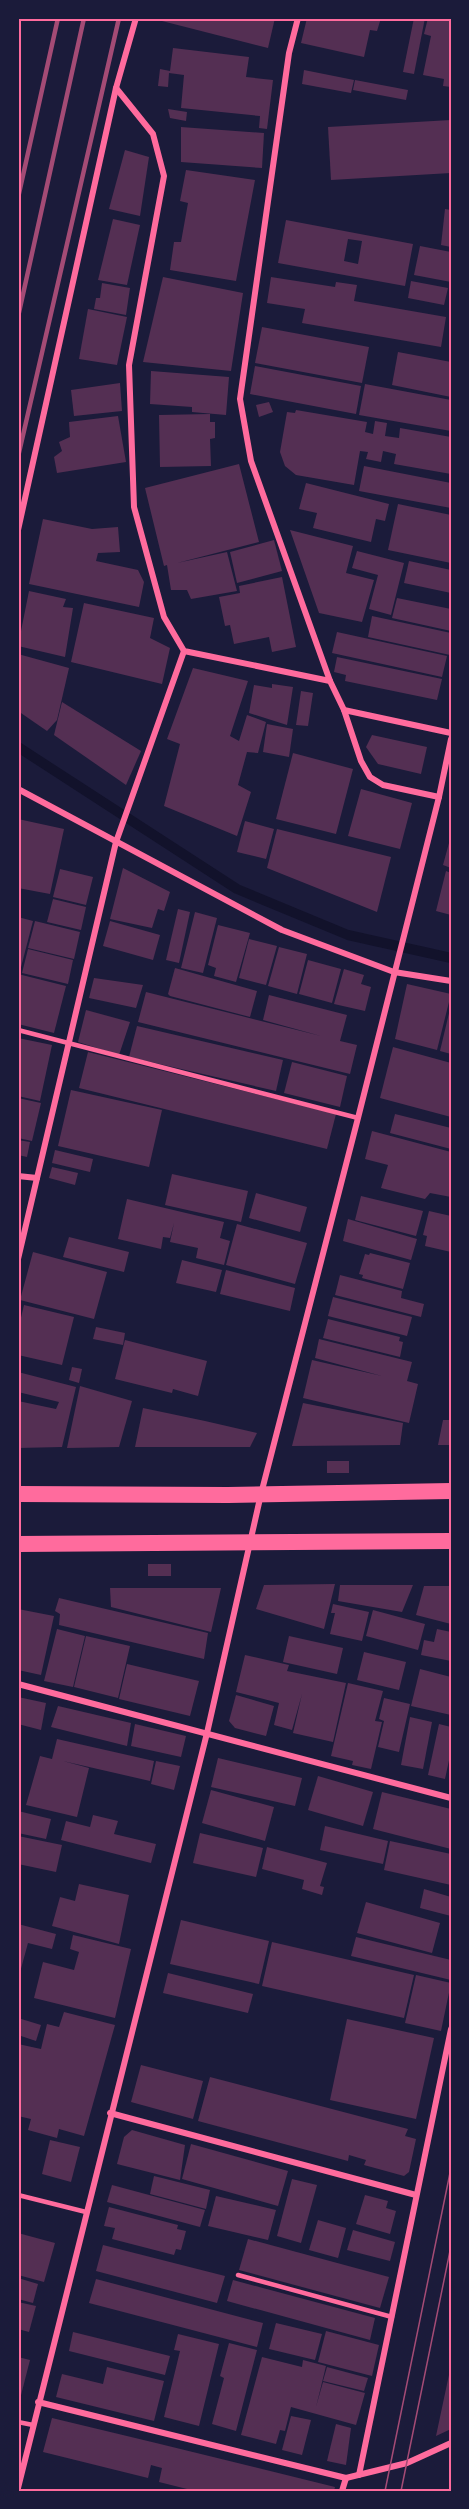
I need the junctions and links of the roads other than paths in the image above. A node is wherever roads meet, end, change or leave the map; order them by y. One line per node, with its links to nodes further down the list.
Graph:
1 (135, 18): 3 (street)
2 (298, 18): 6 (street)
3 (116, 88): 4 (street); 5 (street)
4 (18, 530)
5 (184, 651): 6 (street); 12 (street)
6 (330, 681): 7 (street)
7 (344, 710): 8 (street); 11 (street)
8 (451, 733)
9 (451, 739): 11 (street)
10 (18, 789): 12 (street)
11 (439, 797): 13 (street)
12 (117, 840): 13 (street); 16 (street)
13 (394, 972): 14 (street); 17 (street)
14 (451, 981)
15 (18, 1030): 16 (lane)
16 (68, 1043): 17 (lane); 19 (street)
17 (358, 1118): 23 (street)
18 (18, 1176): 19 (street)
19 (37, 1178): 20 (street)
20 (18, 1259)
21 (451, 1491): 23 (highway)
22 (18, 1494): 23 (highway)
23 (261, 1494): 25 (street)
24 (451, 1541): 25 (highway)
25 (251, 1542): 26 (highway); 28 (street)
26 (18, 1544)
27 (18, 1684): 28 (street)
28 (207, 1733): 29 (street); 31 (street)
29 (451, 1798)
30 (451, 2029): 33 (street)
31 (110, 2113): 33 (street); 34 (street)
32 (18, 2195): 34 (lane)
33 (416, 2195): 36 (street)
34 (86, 2212): 37 (street)
35 (238, 2275): 36 (lane)
36 (392, 2317): 41 (street)
37 (38, 2402): 39 (street); 42 (street)
38 (18, 2422): 39 (lane)
39 (33, 2425): 43 (street)
40 (451, 2443): 41 (street)
41 (359, 2475): 42 (street)
42 (345, 2478): 44 (street)
43 (18, 2488)
44 (342, 2491)

